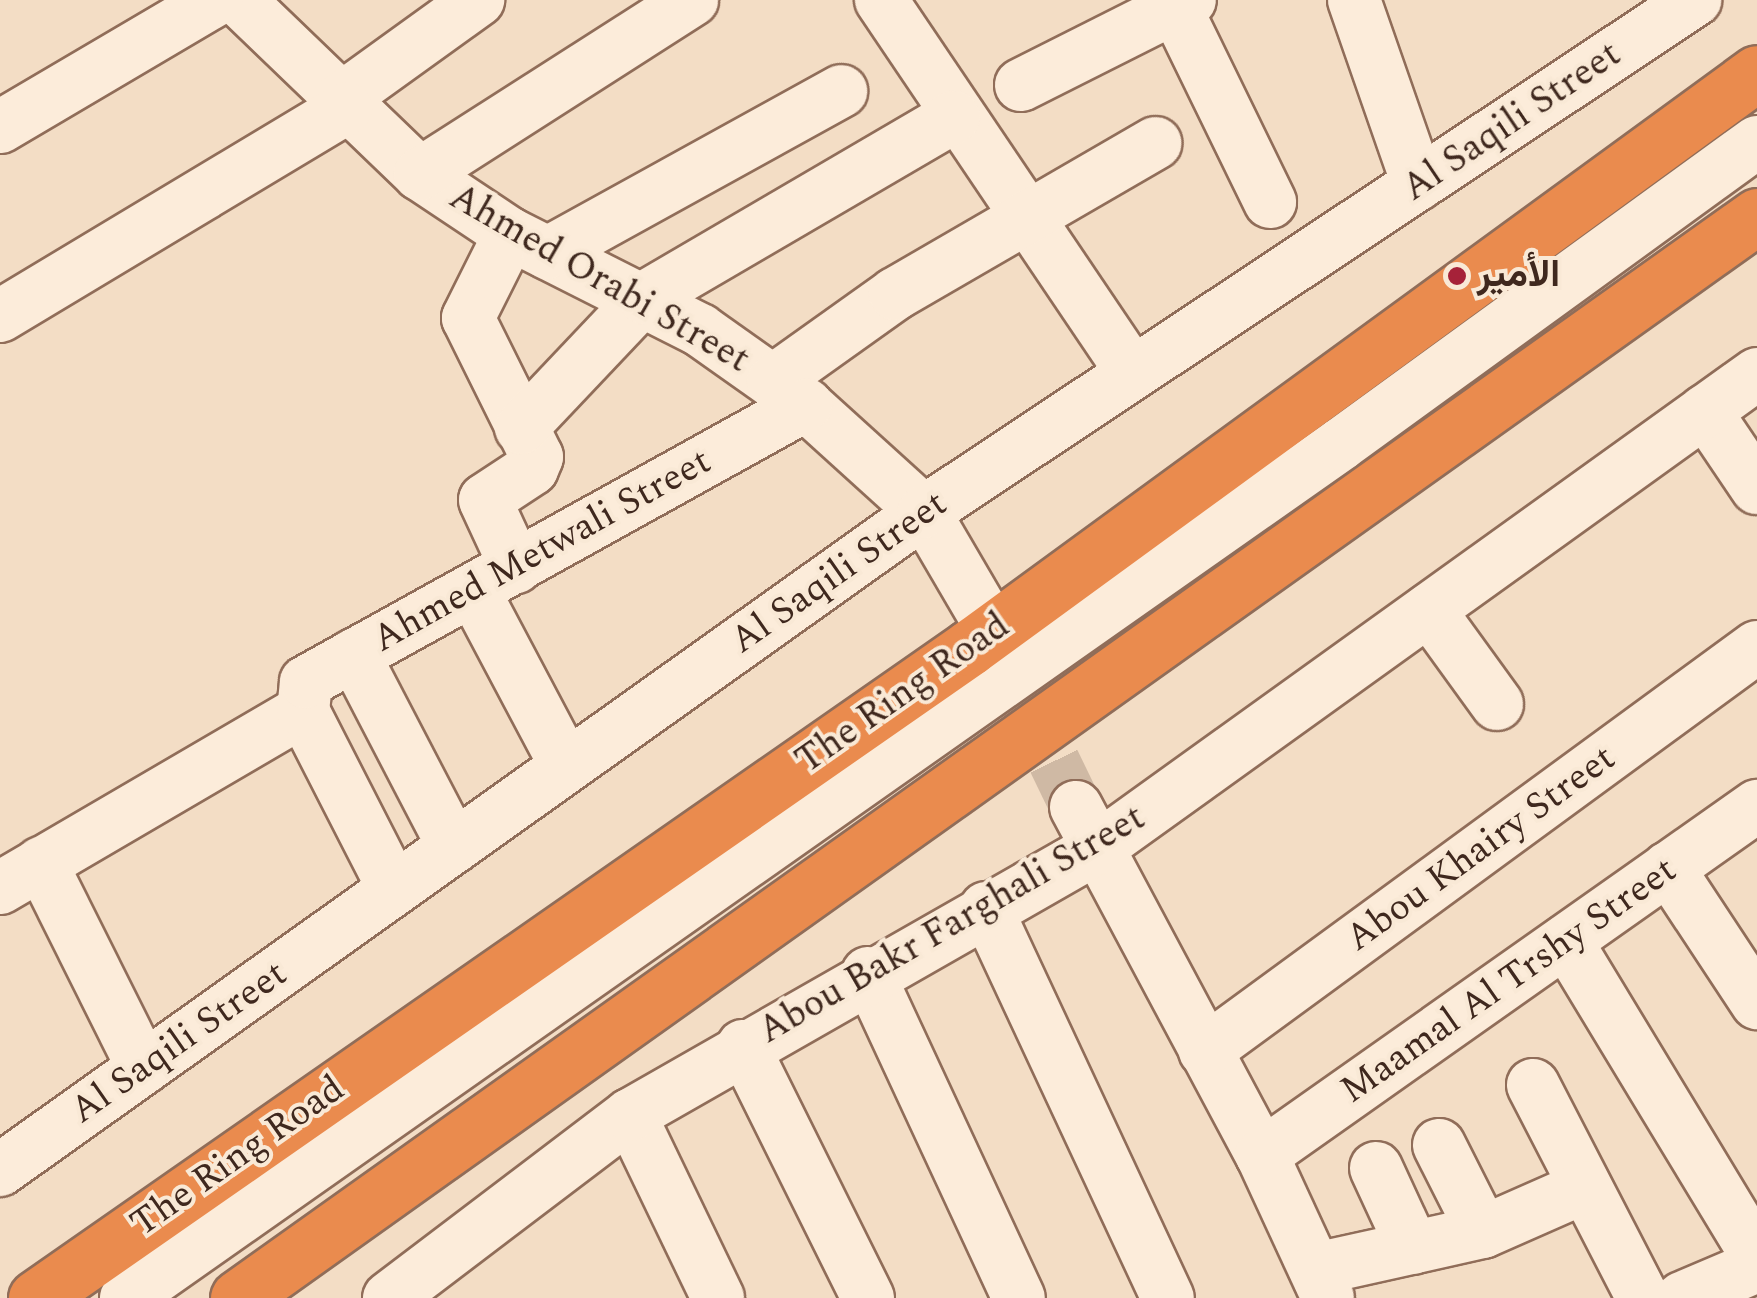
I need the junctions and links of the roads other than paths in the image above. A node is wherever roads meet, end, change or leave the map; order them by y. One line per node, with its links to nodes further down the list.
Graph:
1 (478, 0): 12 (street)
2 (692, 0): 17 (street)
3 (881, 0): 13 (street)
4 (1354, 0): 18 (street)
5 (1695, 0): 18 (street, Al Saqili Street)
6 (239, 2): 12 (street, Ahmed Orabi Street); 14 (street)
7 (1182, 4): 8 (street); 19 (street)
8 (1108, 19): 10 (street)
9 (1757, 73): 65 (highway, The Ring Road)
10 (1021, 85)
11 (840, 91): 22 (street)
12 (342, 105): 17 (street, Ahmed Orabi Street); 24 (street)
13 (954, 117): 21 (street); 23 (street)
14 (0, 126)
15 (1757, 142): 66 (street)
16 (1155, 144): 21 (street, Ahmed Metwali Street)
17 (420, 174): 22 (street, Ahmed Orabi Street)
18 (1418, 184): 25 (street, Al Saqili Street)
19 (1270, 202)
20 (1757, 216): 67 (highway)
21 (1024, 217): 25 (street); 27 (street, Ahmed Metwali Street)
22 (529, 243): 23 (street, Ahmed Orabi Street); 29 (street)
23 (644, 298): 27 (street, Ahmed Orabi Street); 29 (street)
24 (0, 316)
25 (1134, 373): 31 (street, Al Saqili Street)
26 (1757, 374): 28 (street, Abou Bakr Farghali Street)
27 (789, 393): 31 (street, Ahmed Orabi Street); 32 (street, Ahmed Metwali Street)
28 (1705, 412): 30 (street); 33 (street, Abou Bakr Farghali Street)
29 (521, 428): 32 (street)
30 (1757, 488)
31 (924, 512): 34 (street, Ahmed Orabi Street); 39 (street, Al Saqili Street)
32 (494, 578): 36 (street, Ahmed Metwali Street); 39 (street)
33 (1429, 610): 37 (street); 41 (street, Abou Bakr Farghali Street)
34 (983, 612)
35 (1757, 647): 51 (street, Abou Khairy Street)
36 (354, 655): 38 (street, Ahmed Metwali Street); 42 (street)
37 (1497, 704)
38 (303, 711): 44 (street); 45 (street)
39 (566, 766): 42 (street, Al Saqili Street)
40 (1757, 806): 43 (street, Maamal Al Trshy Street)
41 (1086, 828): 46 (street, Abou Bakr Farghali Street); 51 (street)
42 (454, 847): 45 (street, Al Saqili Street)
43 (1668, 868): 47 (street, Maamal Al Trshy Street); 49 (street)
44 (20, 876): 52 (street)
45 (394, 889): 52 (street, Al Saqili Street)
46 (986, 908): 48 (street, Abou Bakr Farghali Street); 72 (street)
47 (1566, 941): 56 (street, Maamal Al Trshy Street); 62 (street)
48 (868, 972): 50 (street, Abou Bakr Farghali Street); 71 (street)
49 (1757, 1003)
50 (743, 1046): 54 (street, Abou Bakr Farghali Street); 70 (street)
51 (1205, 1050): 56 (street)
52 (144, 1068): 57 (street, Al Saqili Street)
53 (1532, 1085): 59 (street)
54 (630, 1114): 68 (street, Abou Bakr Farghali Street); 69 (street)
55 (1439, 1144): 60 (street)
56 (1262, 1155): 64 (street)
57 (2, 1162)
58 (1376, 1168): 61 (street)
59 (1586, 1187): 60 (street); 73 (street)
60 (1483, 1232): 61 (street)
61 (1413, 1248): 64 (street)
62 (1757, 1257)
63 (1757, 1266): 74 (street)
64 (1322, 1284)
65 (36, 1298)
66 (126, 1298)
67 (238, 1298)
68 (389, 1298)
69 (718, 1298)
70 (868, 1298)
71 (1019, 1298)
72 (1168, 1298)
73 (1643, 1298)
74 (1682, 1298)

